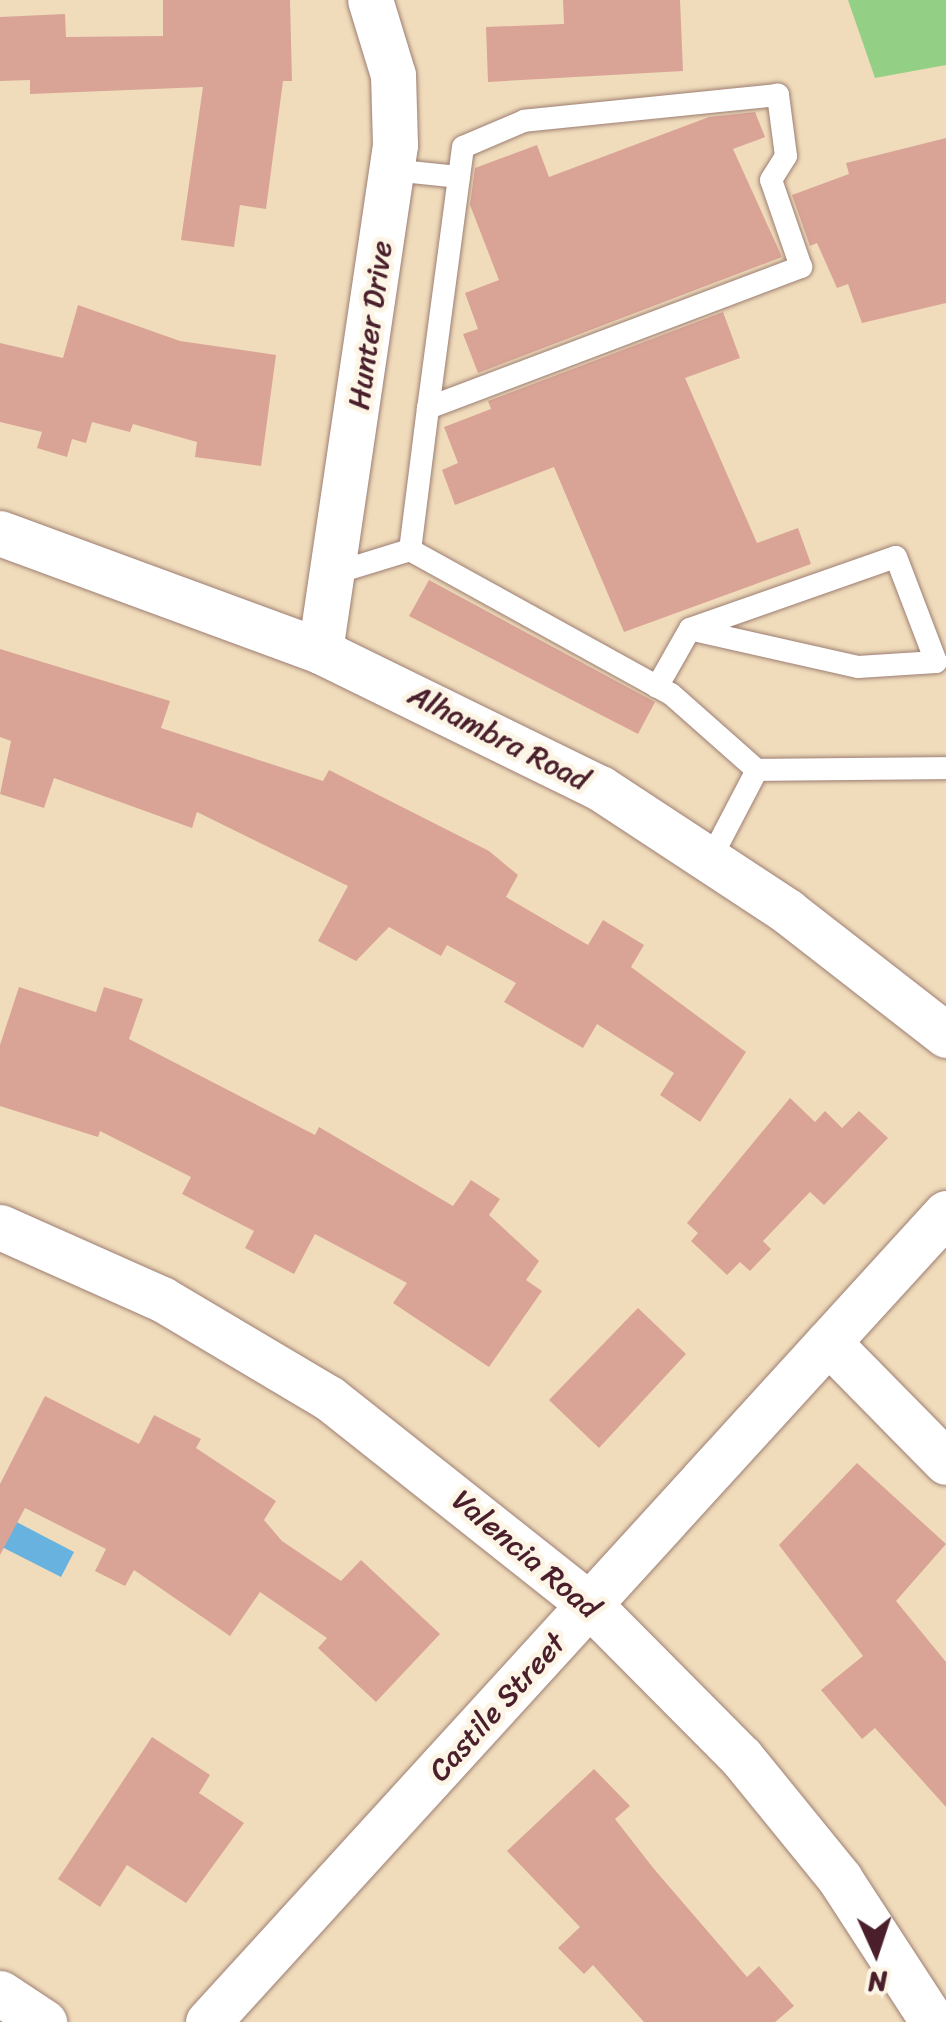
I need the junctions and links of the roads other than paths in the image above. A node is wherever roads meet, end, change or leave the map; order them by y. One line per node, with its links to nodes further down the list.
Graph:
1 (370, 0): 2 (street, Hunter Drive)
2 (392, 170): 3 (lane); 7 (street, Hunter Drive)
3 (460, 177): 4 (lane); 4 (lane)
4 (428, 408): 6 (lane)
5 (0, 533): 9 (street, Alhambra Road)
6 (410, 550): 7 (lane); 10 (lane)
7 (332, 574): 9 (street, Hunter Drive)
8 (690, 629): 8 (lane); 10 (lane)
9 (320, 651): 13 (street, Alhambra Road)
10 (657, 686): 12 (lane)
11 (946, 768): 12 (lane)
12 (757, 770): 13 (lane)
13 (712, 858): 14 (street, Alhambra Road)
14 (946, 1035)
15 (946, 1213): 17 (street, Castile Street)
16 (0, 1227): 19 (street, Valencia Road)
17 (828, 1342): 18 (street); 19 (street, Castile Street)
18 (946, 1462)
19 (590, 1605): 22 (street, Castile Street); 23 (street, Valencia Road)
20 (0, 1992): 21 (street)
21 (44, 2022)
22 (208, 2022)
23 (934, 2022)

